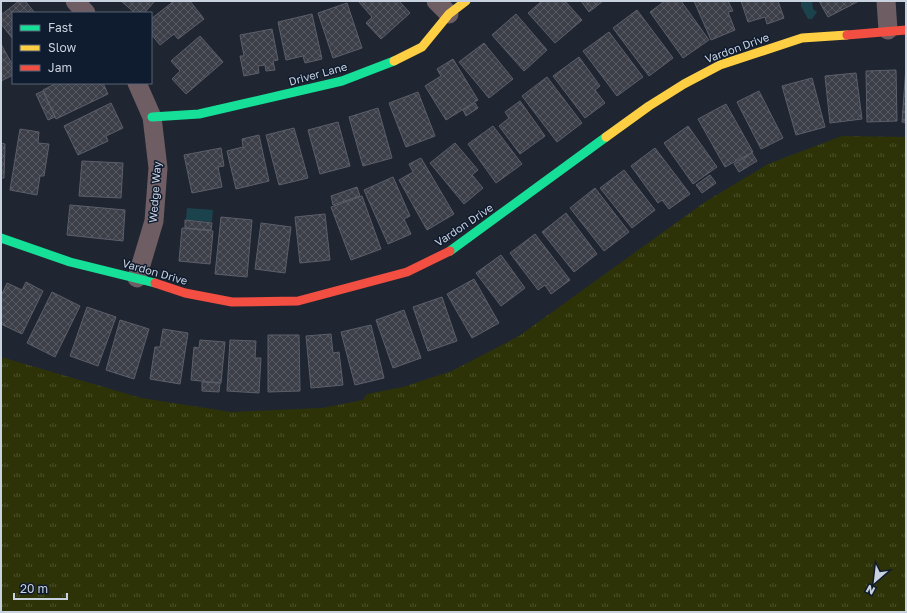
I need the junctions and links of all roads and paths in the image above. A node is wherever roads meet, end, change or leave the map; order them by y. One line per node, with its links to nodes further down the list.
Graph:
1 (74, 1): 5 (street)
2 (466, 1): 4 (street, Driver Lane)
3 (886, 1): 6 (street)
4 (443, 7): 8 (street, Driver Lane)
5 (85, 12)
6 (897, 30): 10 (street, Vardon Drive)
7 (137, 84): 8 (street, Wedge Way)
8 (152, 117): 10 (street, Wedge Way)
9 (1, 238): 10 (street, Vardon Drive)
10 (137, 278)

